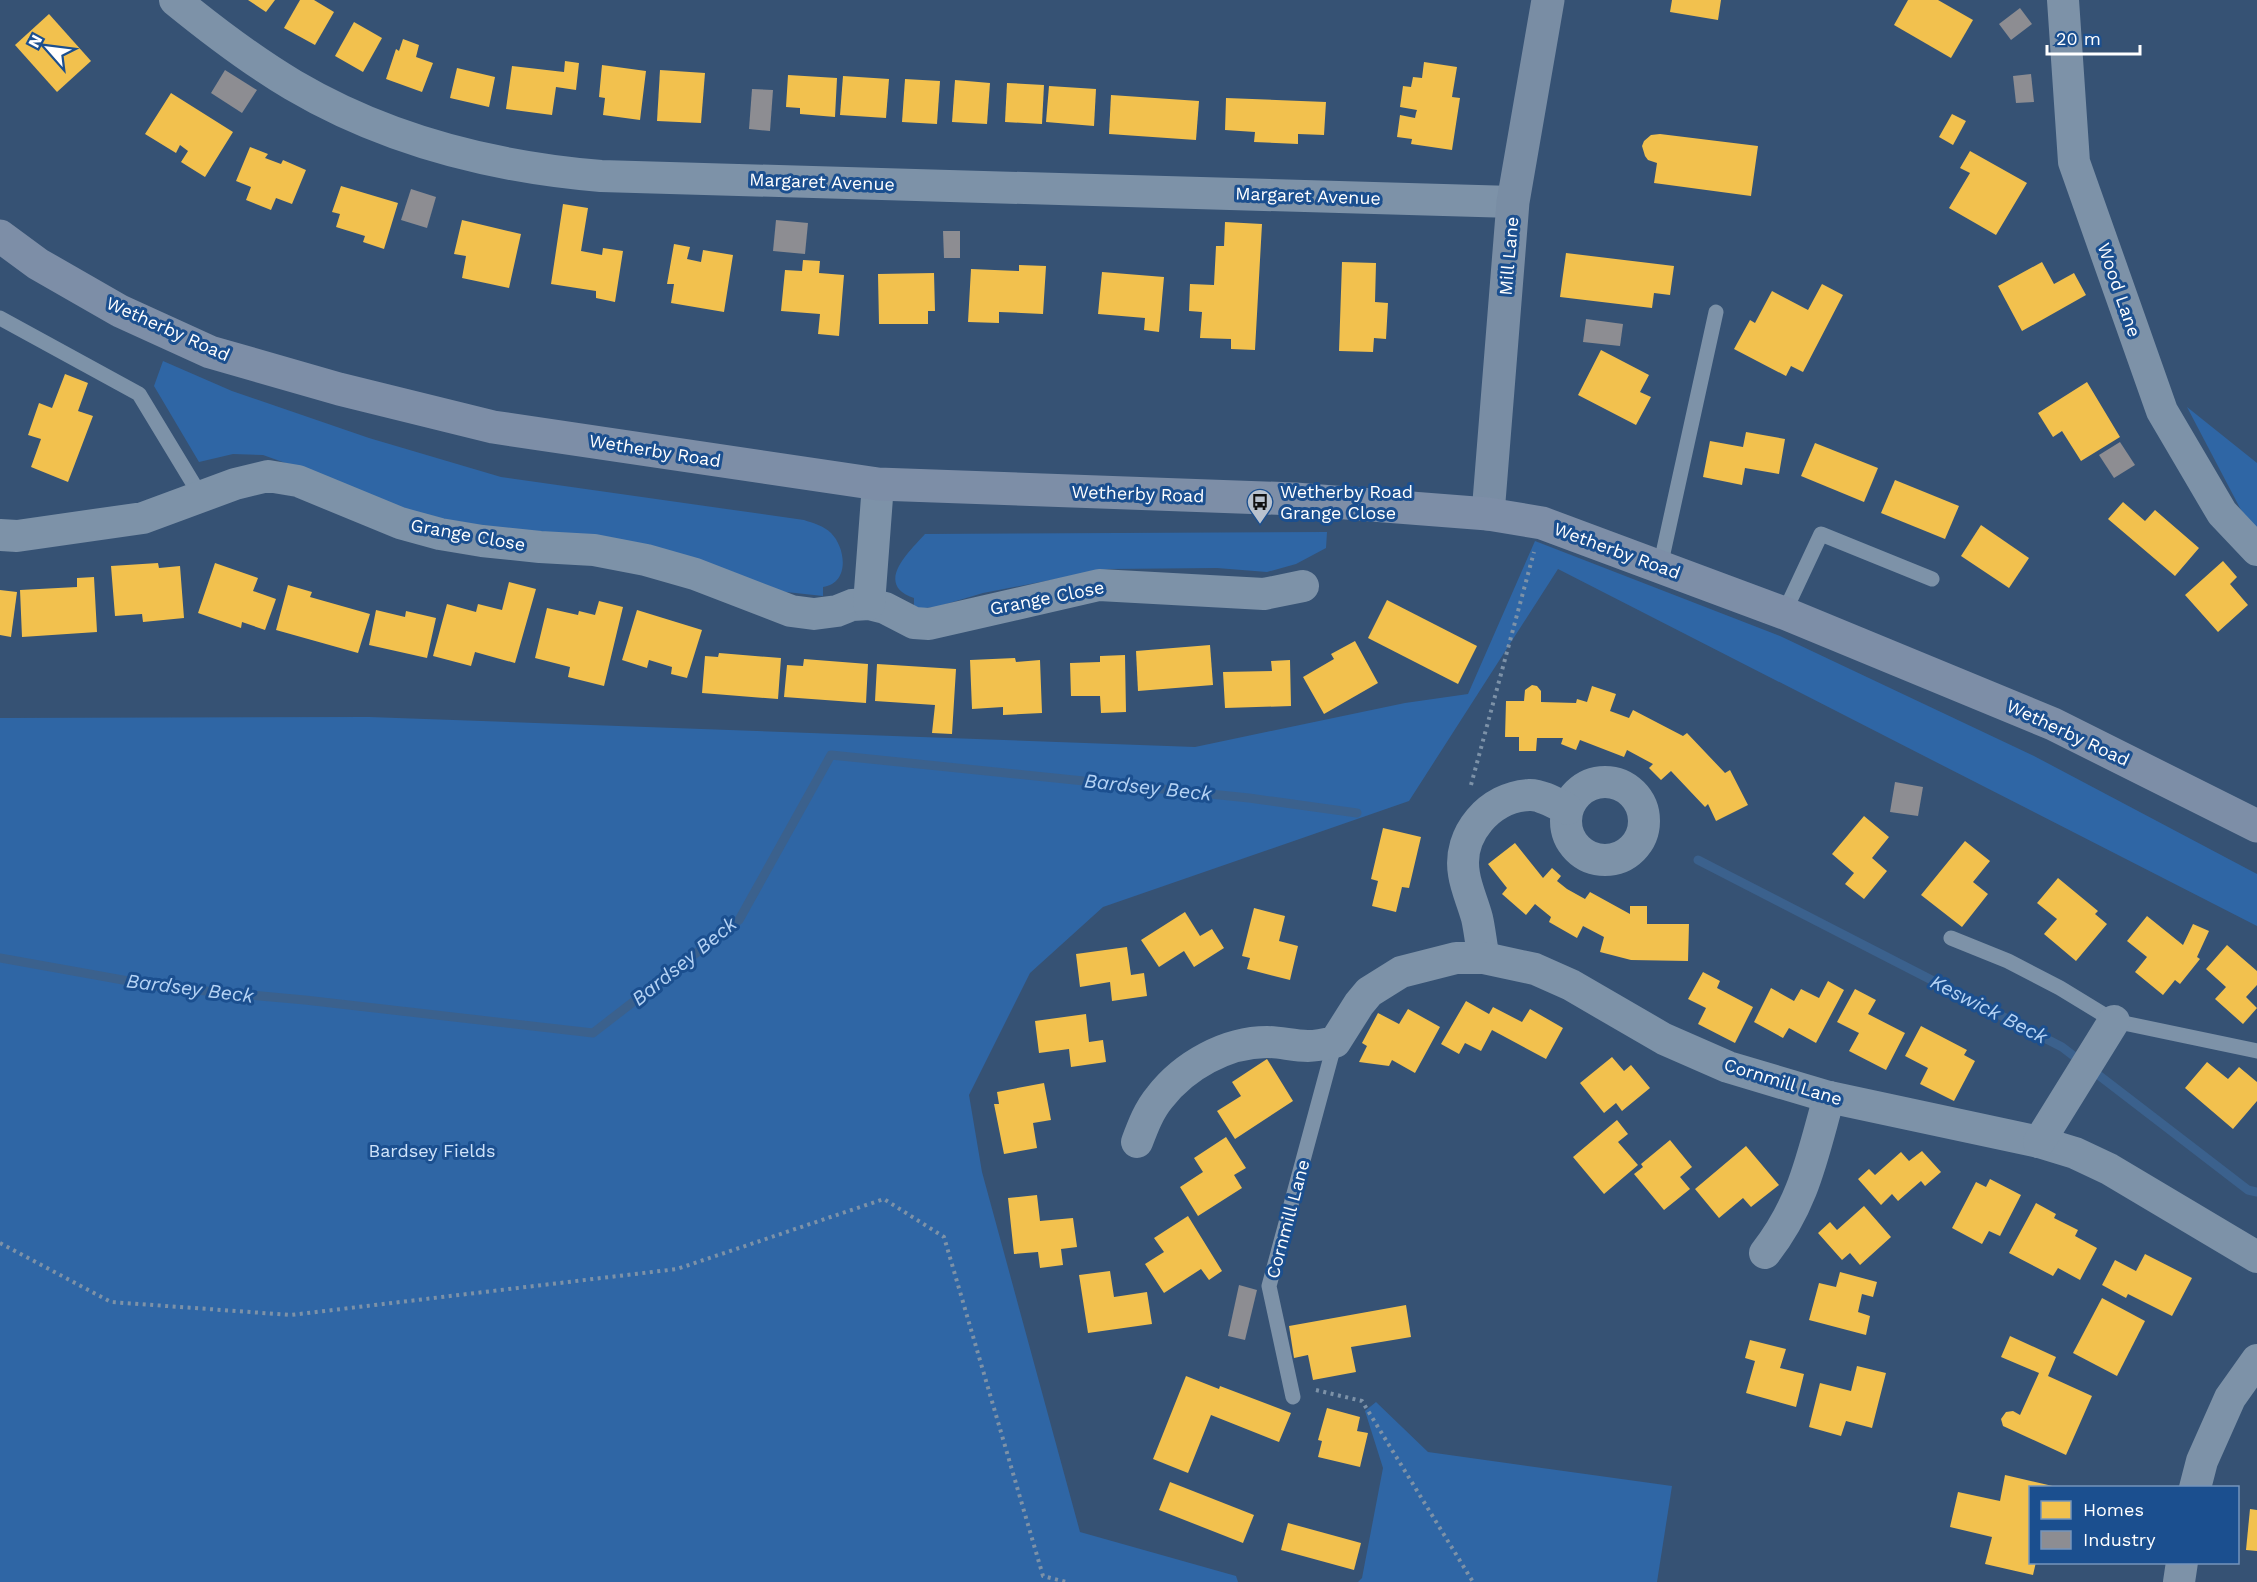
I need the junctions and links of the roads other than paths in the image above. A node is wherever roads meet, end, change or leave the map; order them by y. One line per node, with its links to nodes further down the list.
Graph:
1 (175, 0): 4 (street, Margaret Avenue)
2 (1548, 0): 4 (street, Mill Lane)
3 (2063, 0): 12 (street, Wood Lane)
4 (1513, 202): 10 (street, Mill Lane)
5 (0, 236): 8 (main road, Wetherby Road)
6 (1716, 312): 13 (lane)
7 (0, 318): 9 (lane)
8 (878, 484): 10 (main road, Wetherby Road); 16 (street)
9 (202, 498): 11 (street, Grange Close); 16 (street, Grange Close)
10 (1488, 514): 13 (main road, Wetherby Road)
11 (0, 535)
12 (2257, 550)
13 (1660, 567): 17 (main road, Wetherby Road)
14 (1932, 579): 17 (lane)
15 (1303, 586): 16 (street, Grange Close)
16 (869, 604)
17 (1784, 613): 19 (main road, Wetherby Road)
18 (1567, 809): 21 (street)
19 (2257, 826)
20 (1951, 938): 22 (lane)
21 (1484, 958): 23 (street, Cornmill Lane); 25 (street, Cornmill Lane)
22 (2114, 1021): 24 (lane); 27 (street)
23 (1335, 1042): 26 (street); 31 (lane, Cornmill Lane)
24 (2257, 1051)
25 (1829, 1097): 27 (street, Cornmill Lane); 28 (street)
26 (1137, 1142)
27 (2039, 1142): 29 (street, Cornmill Lane)
28 (1765, 1253)
29 (2257, 1257)
30 (2257, 1360): 32 (street)
31 (1292, 1391)
32 (2196, 1486)
33 (2182, 1564): 34 (street)
34 (2179, 1582)

